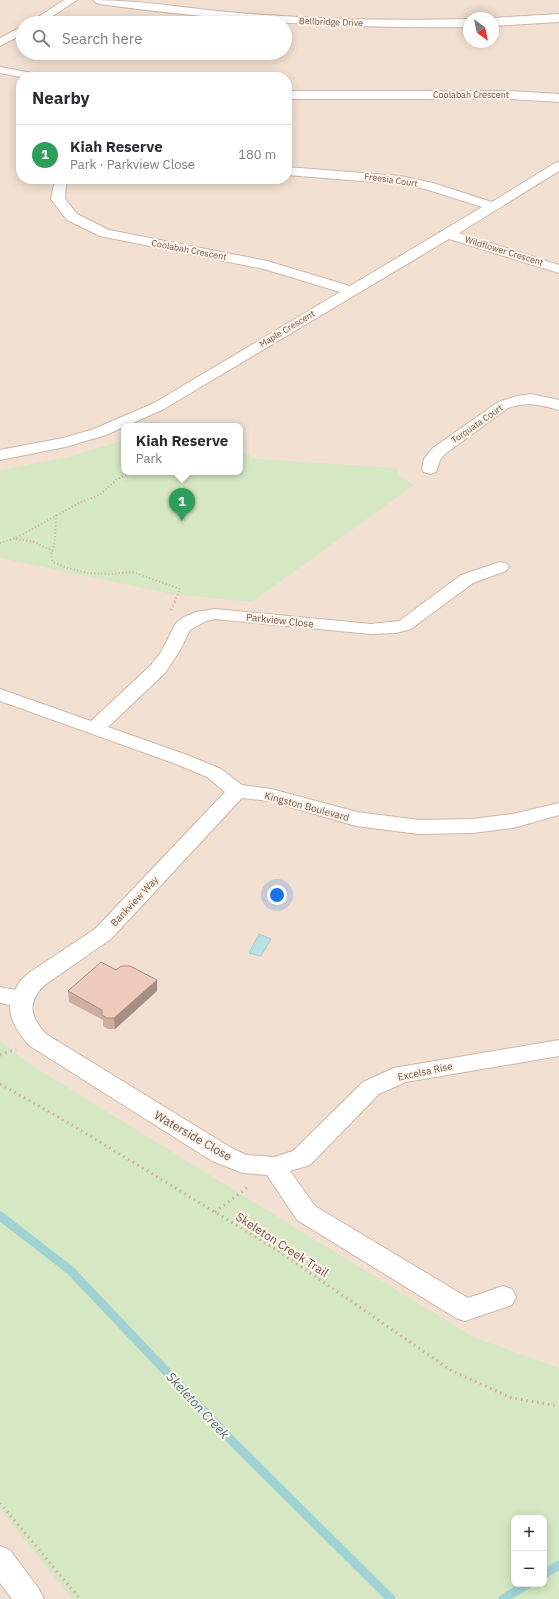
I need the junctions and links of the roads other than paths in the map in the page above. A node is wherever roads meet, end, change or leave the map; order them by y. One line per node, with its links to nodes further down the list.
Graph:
1 (72, 0): 3 (street)
2 (99, 0): 4 (street, Bellbridge Drive)
3 (46, 16)
4 (223, 16)
5 (559, 18): 7 (street)
6 (292, 20): 8 (street, Bellbridge Drive)
7 (499, 22)
8 (463, 23)
9 (16, 33): 10 (street)
10 (0, 43)
11 (0, 70): 12 (street)
12 (16, 73)
13 (292, 95): 14 (street, Coolabah Crescent)
14 (559, 98)
15 (559, 166): 18 (street, Maple Crescent)
16 (292, 171): 18 (street, Freesia Court)
17 (61, 184): 21 (street, Coolabah Crescent)
18 (492, 206): 19 (street, Maple Crescent)
19 (448, 234): 20 (street, Wildflower Crescent); 21 (street, Maple Crescent)
20 (559, 269)
21 (351, 292): 23 (street, Maple Crescent)
22 (559, 405): 24 (street, Torquata Court)
23 (0, 455)
24 (430, 469)
25 (500, 567): 27 (street, Parkview Close)
26 (0, 695): 27 (street)
27 (94, 729): 28 (street)
28 (237, 791): 29 (street, Kingston Boulevard); 30 (street, Bankview Way)
29 (559, 809)
30 (11, 997): 32 (street, Waterside Close)
31 (559, 1048): 32 (street, Excelsa Rise)
32 (274, 1166): 33 (street)
33 (503, 1297)
34 (0, 1559): 35 (street)
35 (29, 1599)

